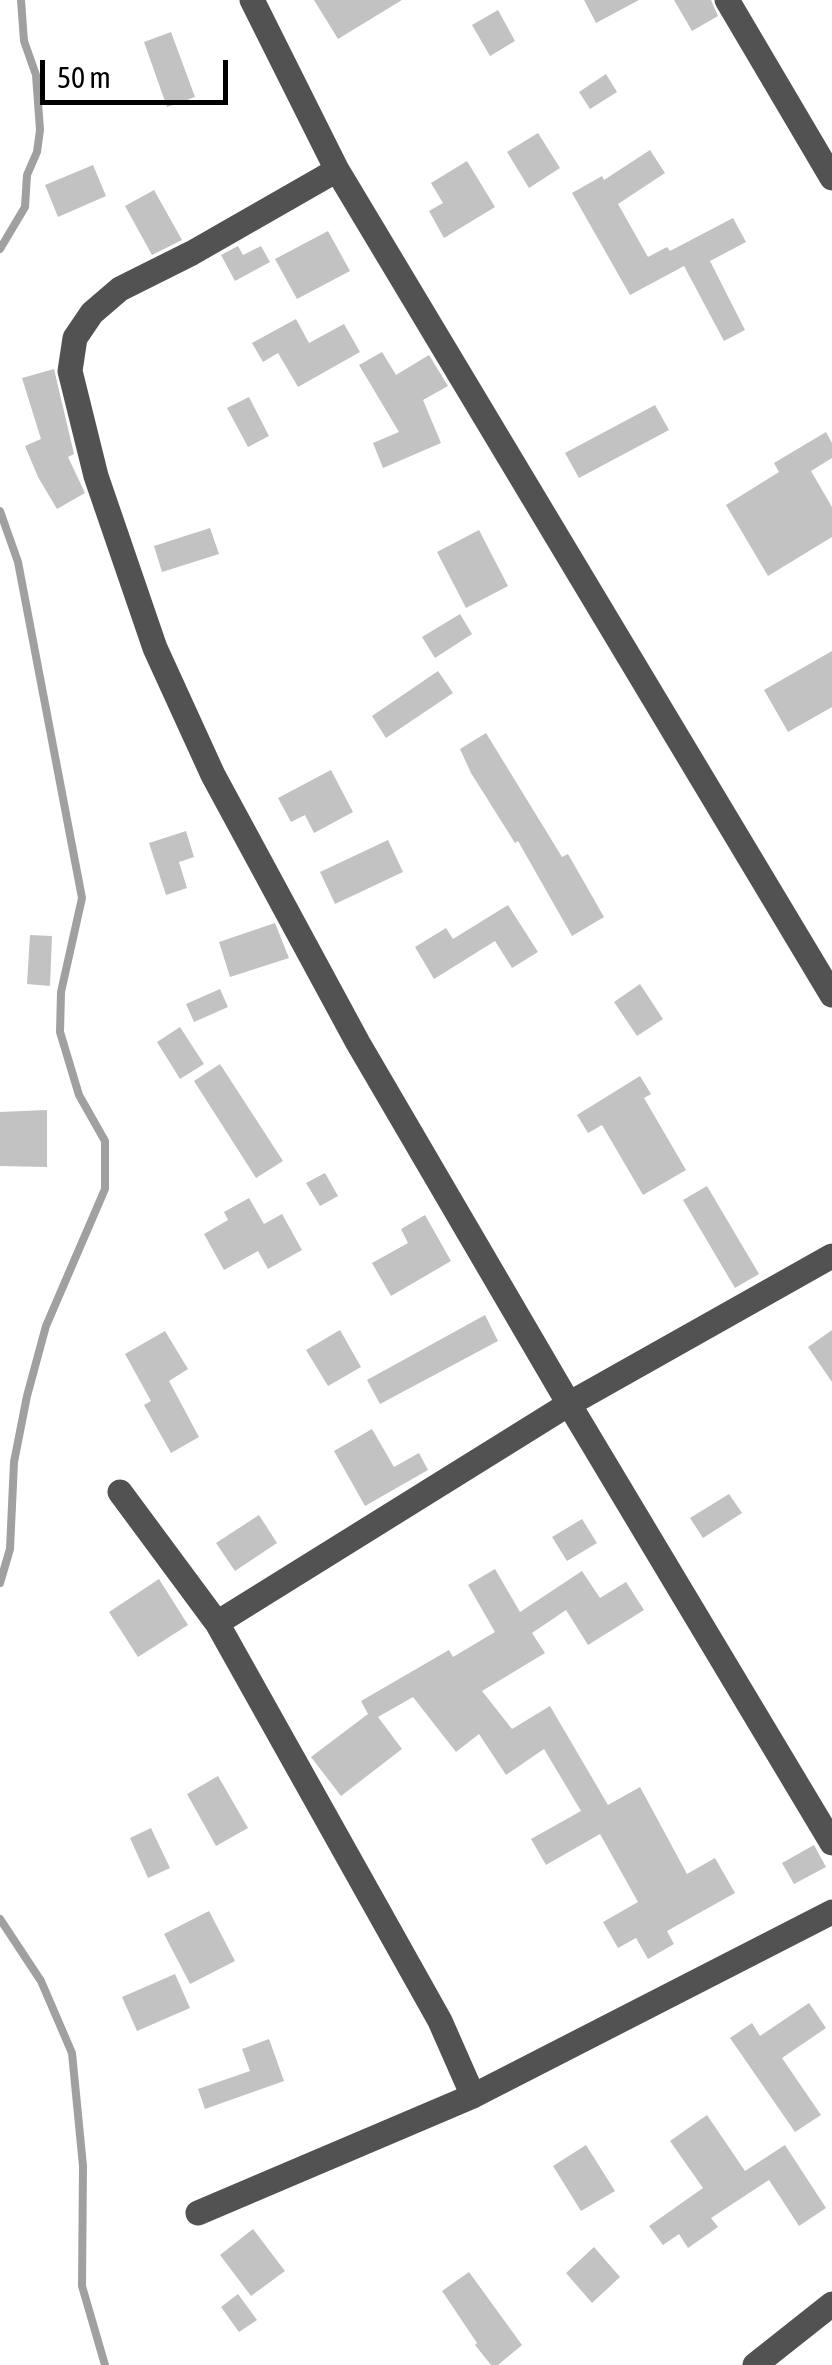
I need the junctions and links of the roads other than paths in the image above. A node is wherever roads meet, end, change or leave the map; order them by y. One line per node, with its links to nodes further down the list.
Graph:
1 (252, 0): 3 (street)
2 (727, 0): 4 (street)
3 (337, 170): 5 (street); 7 (street)
4 (832, 178)
5 (832, 995)
6 (832, 1256): 7 (street)
7 (569, 1404): 9 (street); 10 (street)
8 (120, 1492): 9 (street)
9 (218, 1624): 12 (street)
10 (832, 1843)
11 (832, 1912): 12 (street)
12 (473, 2096): 13 (street)
13 (198, 2214)
14 (832, 2304): 15 (street)
15 (755, 2365)

